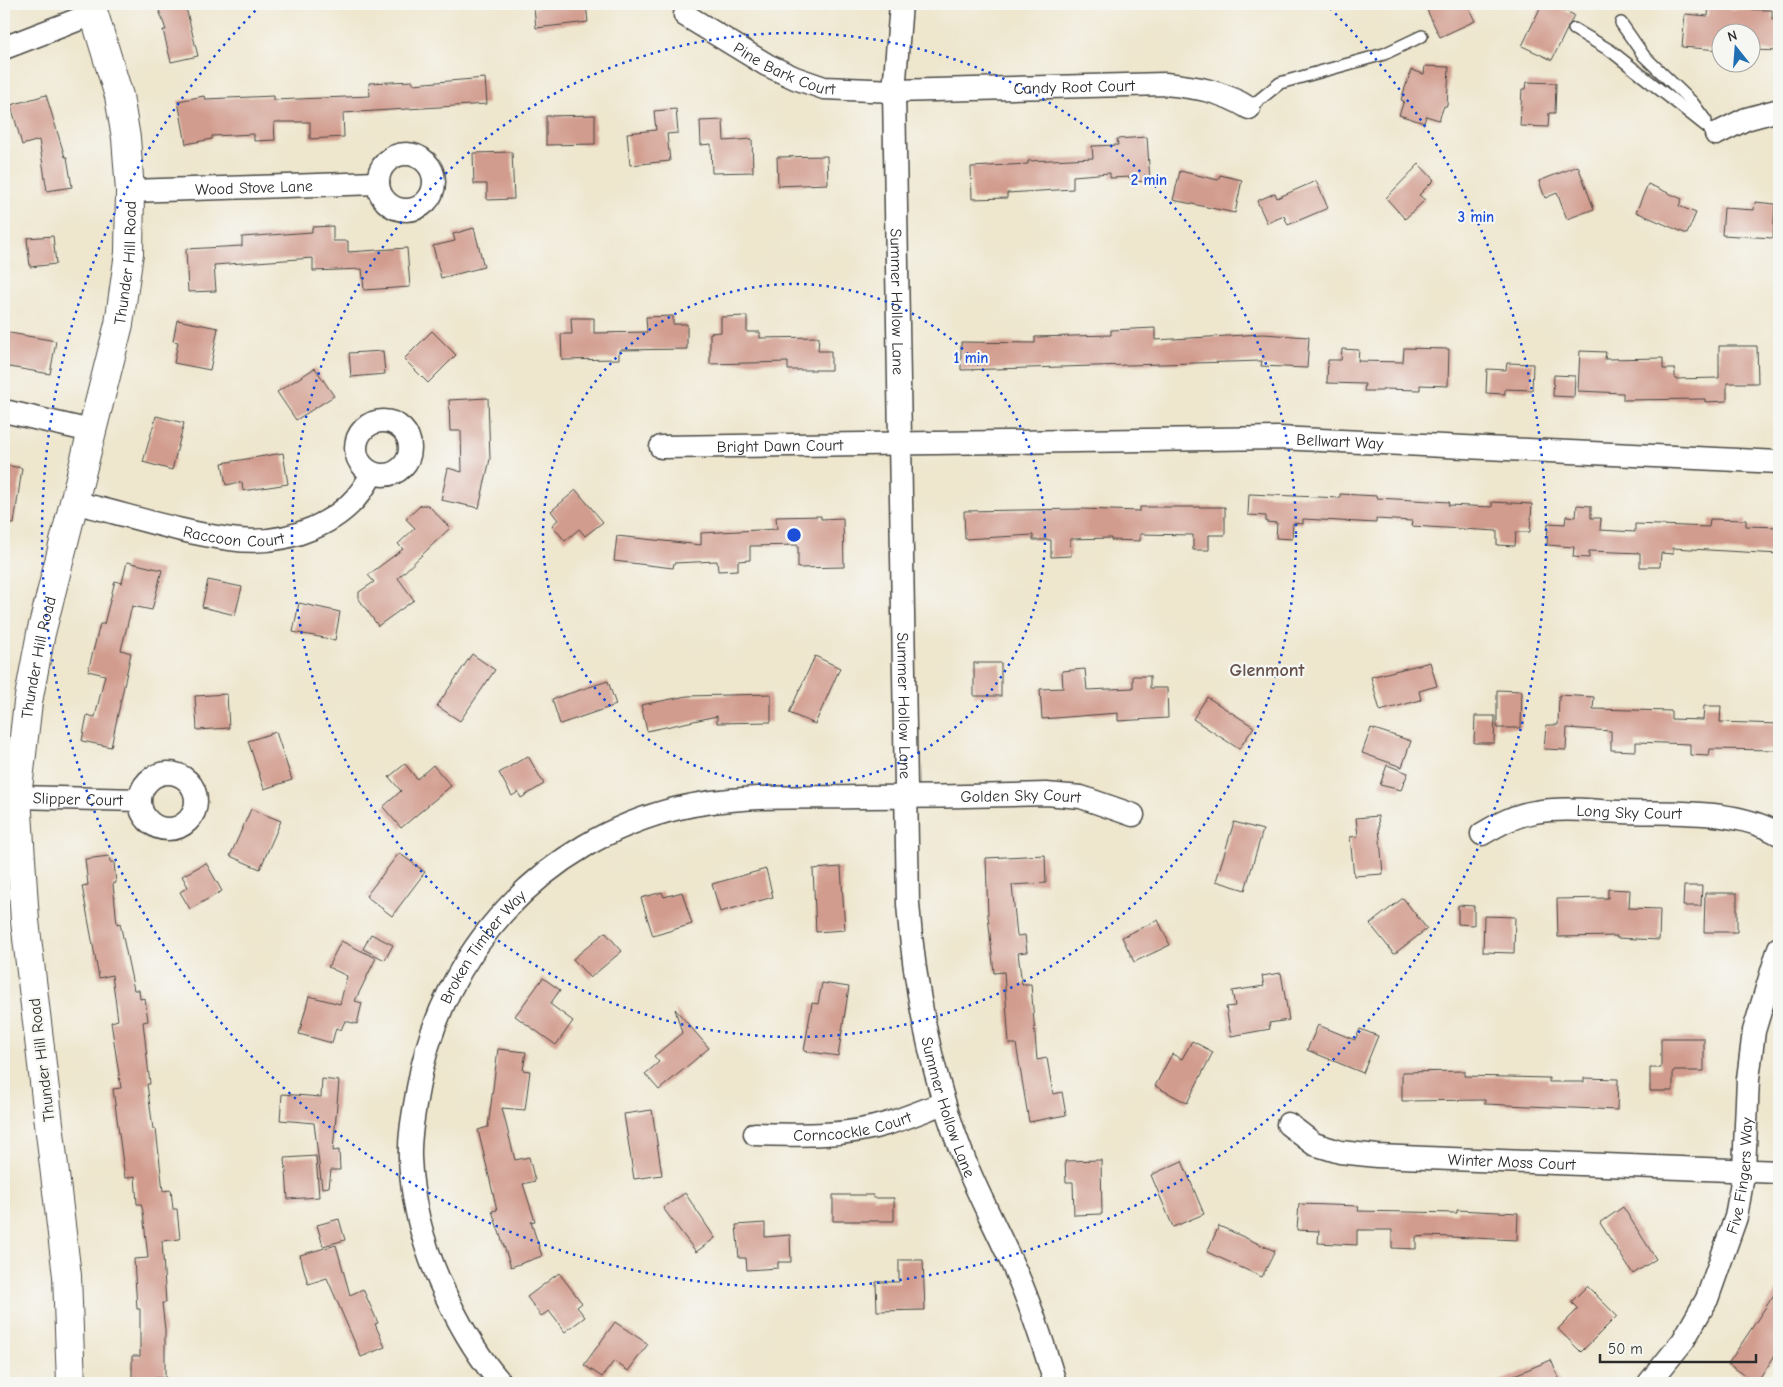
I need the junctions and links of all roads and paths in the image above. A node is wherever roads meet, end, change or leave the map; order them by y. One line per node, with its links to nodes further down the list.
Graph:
1 (901, 4): 8 (street, Summer Hollow Lane)
2 (93, 8): 7 (street); 13 (street, Thunder Hill Road)
3 (685, 15): 8 (street, Pine Bark Court)
4 (1621, 24): 11 (lane)
5 (1574, 29): 11 (lane)
6 (1422, 36): 9 (lane)
7 (4, 48)
8 (894, 91): 9 (street, Candy Root Court); 16 (street, Summer Hollow Lane)
9 (1249, 108)
10 (1779, 110): 11 (street)
11 (1716, 134)
12 (378, 183): 13 (street, Wood Stove Lane)
13 (130, 191): 15 (street, Thunder Hill Road)
14 (4, 411): 15 (street)
15 (91, 431): 20 (street, Thunder Hill Road)
16 (899, 444): 17 (street, Bright Dawn Court); 18 (street, Bellwart Way); 22 (street, Summer Hollow Lane)
17 (661, 447)
18 (1779, 462)
19 (372, 473): 20 (street, Raccoon Court)
20 (73, 502): 21 (street, Thunder Hill Road)
21 (17, 797): 23 (street, Slipper Court); 33 (street, Thunder Hill Road)
22 (906, 798): 24 (street, Golden Sky Court); 28 (street, Summer Hollow Lane); 34 (street, Broken Timber Way)
23 (139, 800)
24 (1133, 815)
25 (1482, 834): 26 (street, Long Sky Court)
26 (1779, 834)
27 (1779, 948): 31 (street, Five Fingers Way)
28 (944, 1103): 30 (street, Corncockle Court); 35 (street, Summer Hollow Lane)
29 (1288, 1124): 31 (street, Winter Moss Court)
30 (755, 1134)
31 (1744, 1170): 32 (street, Winter Moss Court); 36 (street, Five Fingers Way)
32 (1779, 1172)
33 (71, 1383)
34 (501, 1383)
35 (1055, 1383)
36 (1649, 1383)

